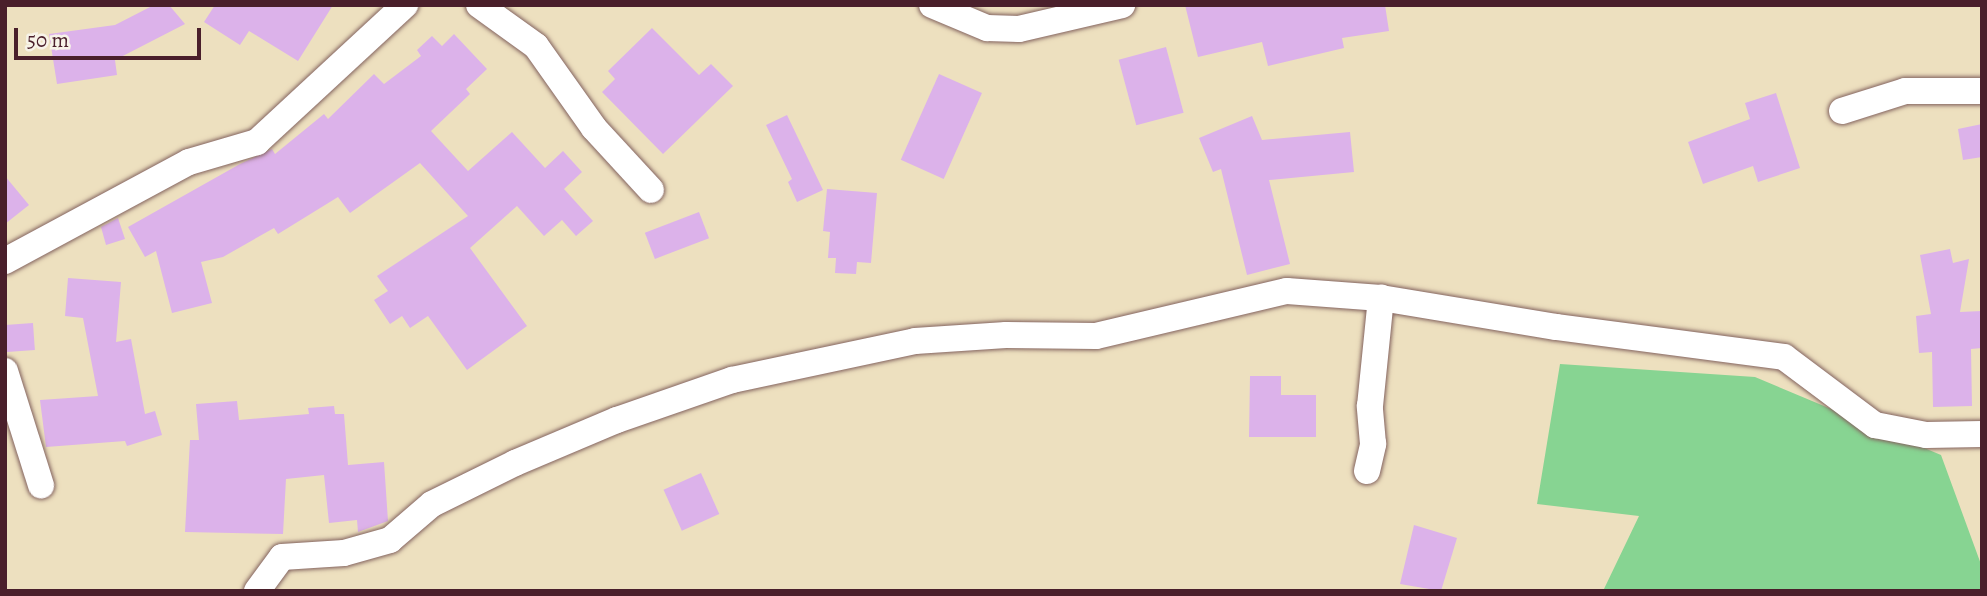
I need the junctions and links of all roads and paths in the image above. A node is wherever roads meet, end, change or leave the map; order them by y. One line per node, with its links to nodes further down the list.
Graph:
1 (404, 5): 8 (street)
2 (478, 5): 7 (street)
3 (932, 5): 4 (street)
4 (1122, 5)
5 (1982, 91): 6 (street)
6 (1842, 111)
7 (651, 190)
8 (5, 261)
9 (1381, 298): 11 (street); 12 (street); 14 (street)
10 (5, 371): 13 (street)
11 (1982, 434)
12 (1367, 471)
13 (41, 485)
14 (257, 591)

